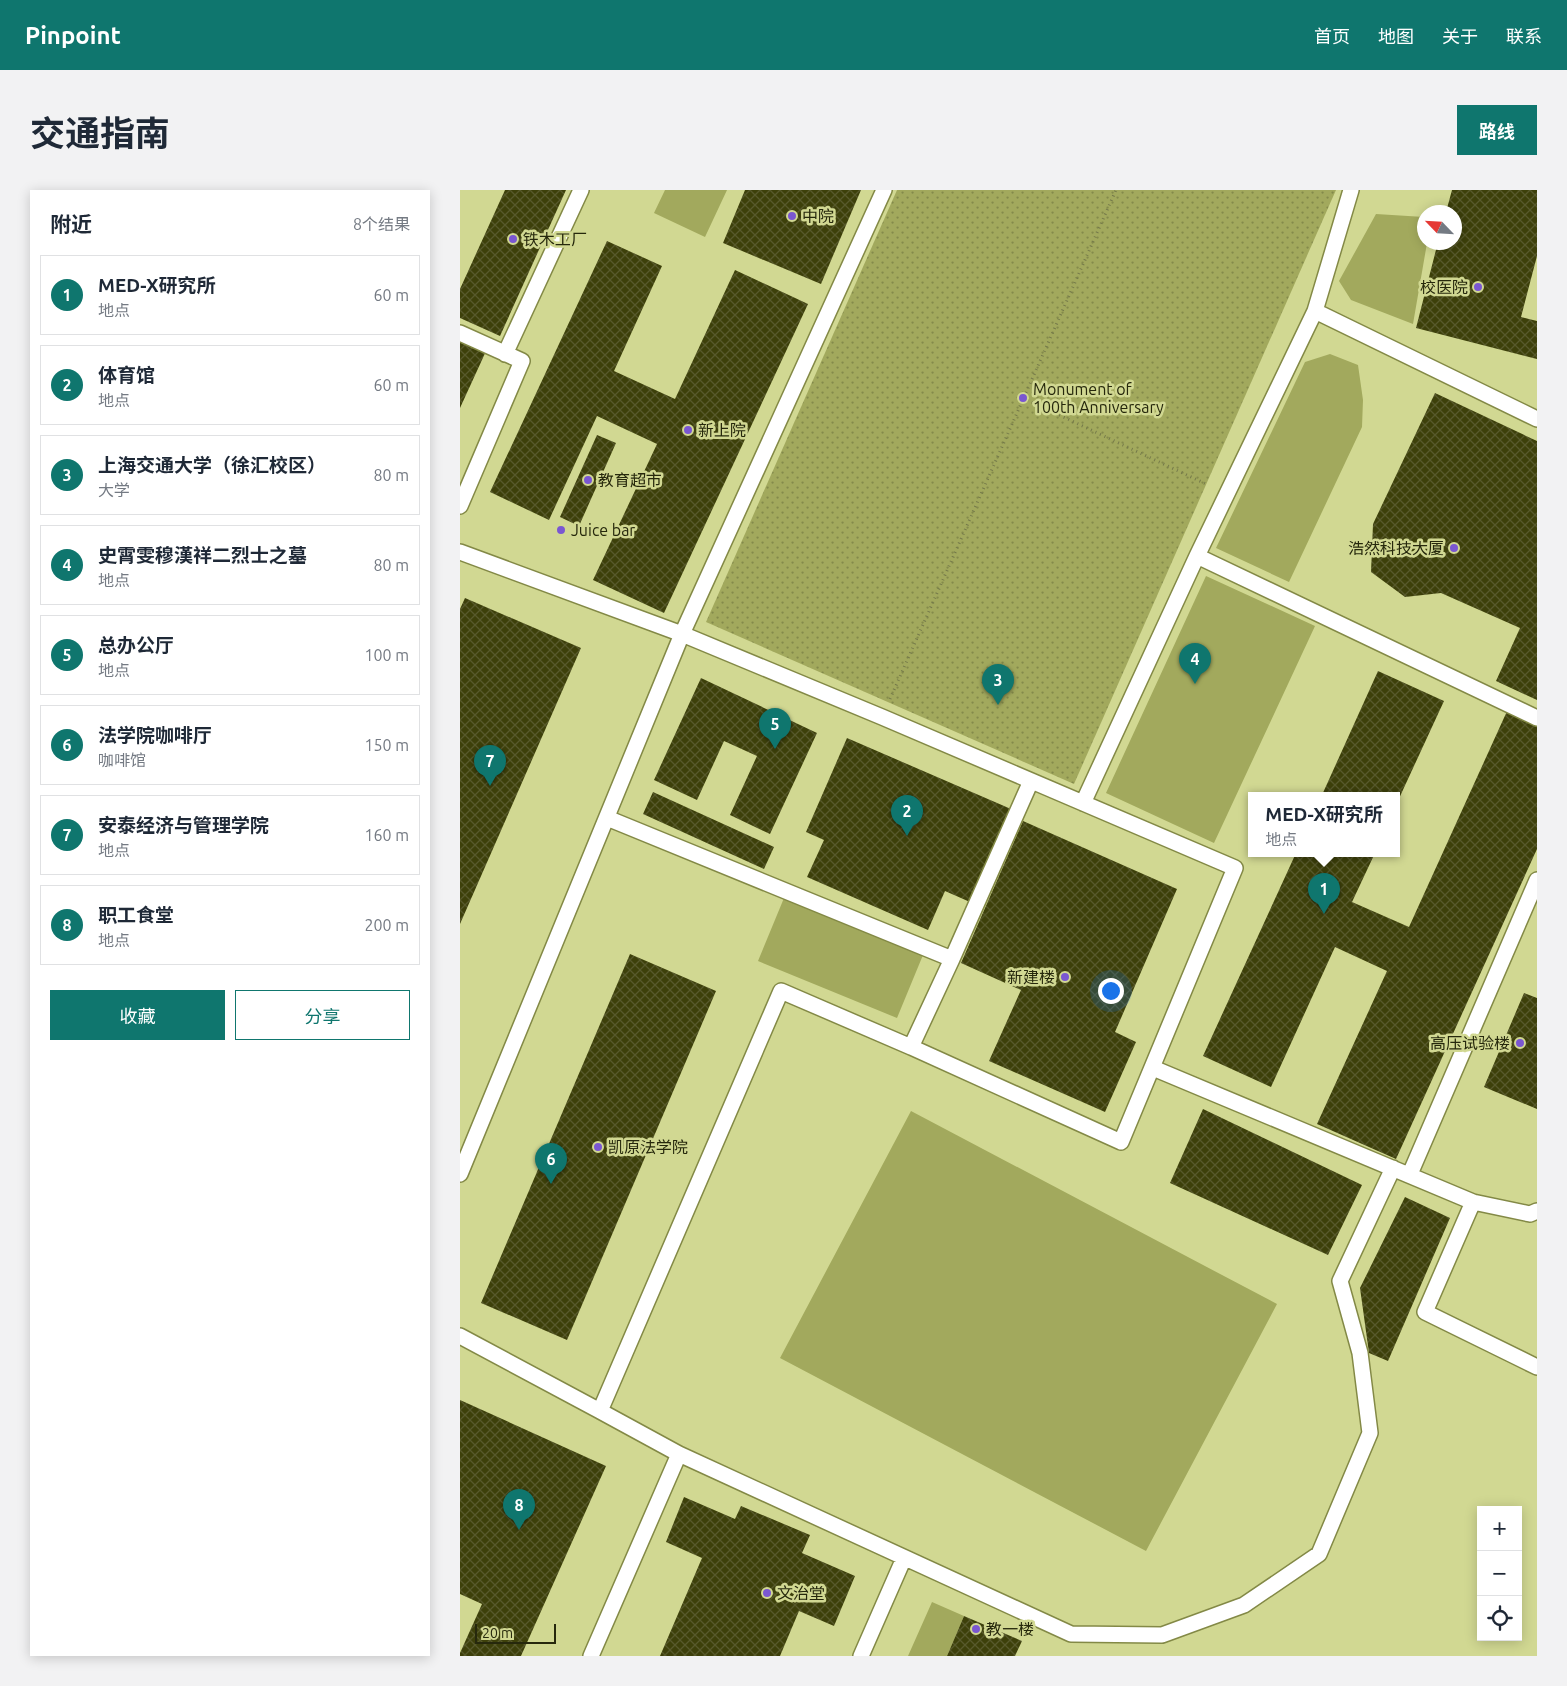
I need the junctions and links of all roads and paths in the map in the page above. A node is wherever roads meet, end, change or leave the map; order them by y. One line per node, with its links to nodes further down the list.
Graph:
1 (580, 190): 7 (lane)
2 (884, 190): 14 (lane)
3 (1116, 190): 8 (path)
4 (1351, 190): 5 (lane)
5 (1315, 311): 9 (lane); 13 (lane)
6 (460, 333): 7 (lane)
7 (505, 354): 11 (lane)
8 (1023, 398): 10 (path); 15 (path)
9 (1537, 419)
10 (1206, 484)
11 (460, 506)
12 (460, 552): 14 (lane)
13 (1197, 556): 16 (lane); 18 (lane)
14 (682, 634): 15 (lane); 19 (lane)
15 (882, 717): 17 (lane)
16 (1537, 718)
17 (1031, 781): 18 (lane); 21 (lane)
18 (1083, 803): 23 (lane)
19 (607, 818): 21 (lane); 25 (lane)
20 (1537, 880): 26 (lane)
21 (952, 959): 22 (lane)
22 (911, 1047): 23 (lane); 31 (lane)
23 (1153, 1068): 24 (lane)
24 (1394, 1168): 26 (lane); 33 (lane)
25 (460, 1174)
26 (1410, 1174): 27 (lane)
27 (1473, 1202): 28 (lane); 30 (lane)
28 (1537, 1211)
29 (460, 1336): 31 (lane)
30 (1537, 1367)
31 (600, 1411): 32 (lane)
32 (679, 1454): 33 (lane); 34 (lane)
33 (904, 1558): 35 (lane)
34 (590, 1656)
35 (861, 1656)

